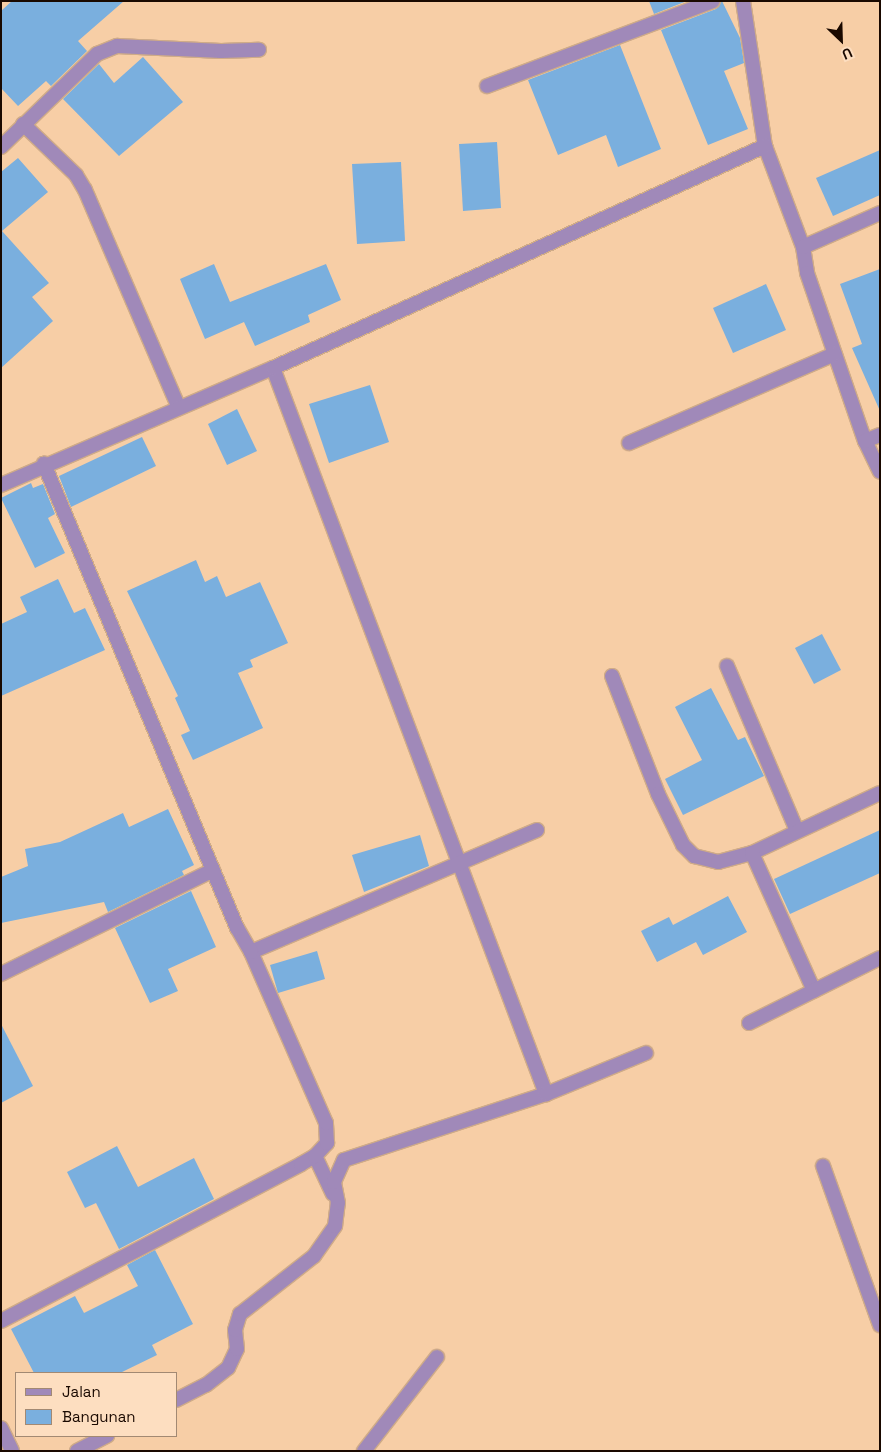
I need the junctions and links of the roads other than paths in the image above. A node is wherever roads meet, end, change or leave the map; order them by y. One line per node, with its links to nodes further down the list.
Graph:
1 (713, 1): 4 (street)
2 (743, 1): 6 (street)
3 (259, 50): 5 (street)
4 (487, 86)
5 (23, 124): 7 (street); 12 (street)
6 (765, 146): 9 (street); 11 (street)
7 (1, 148)
8 (880, 213): 9 (street)
9 (803, 248): 10 (street)
10 (835, 354): 14 (street); 15 (street)
11 (273, 368): 12 (street); 25 (street)
12 (178, 408): 16 (street)
13 (880, 435): 14 (street)
14 (865, 440): 17 (street)
15 (630, 443)
16 (44, 464): 18 (street); 26 (street)
17 (880, 472)
18 (1, 485)
19 (727, 666): 23 (street)
20 (612, 676): 24 (street)
21 (880, 792): 23 (street)
22 (537, 830): 25 (street)
23 (797, 831): 24 (street)
24 (752, 853): 30 (street)
25 (457, 864): 27 (street); 33 (street)
26 (213, 870): 27 (street); 29 (street)
27 (252, 952): 34 (street)
28 (880, 958): 30 (street)
29 (1, 974)
30 (814, 991): 31 (street)
31 (749, 1023)
32 (646, 1053): 33 (street)
33 (546, 1094): 36 (street)
34 (315, 1156): 36 (street); 37 (street)
35 (823, 1166): 38 (street)
36 (338, 1203): 40 (street)
37 (1, 1321)
38 (880, 1326)
39 (437, 1357): 45 (street)
40 (178, 1399)
41 (1, 1428): 43 (street)
42 (105, 1437): 44 (street)
43 (12, 1451)
44 (78, 1451)
45 (364, 1451)

